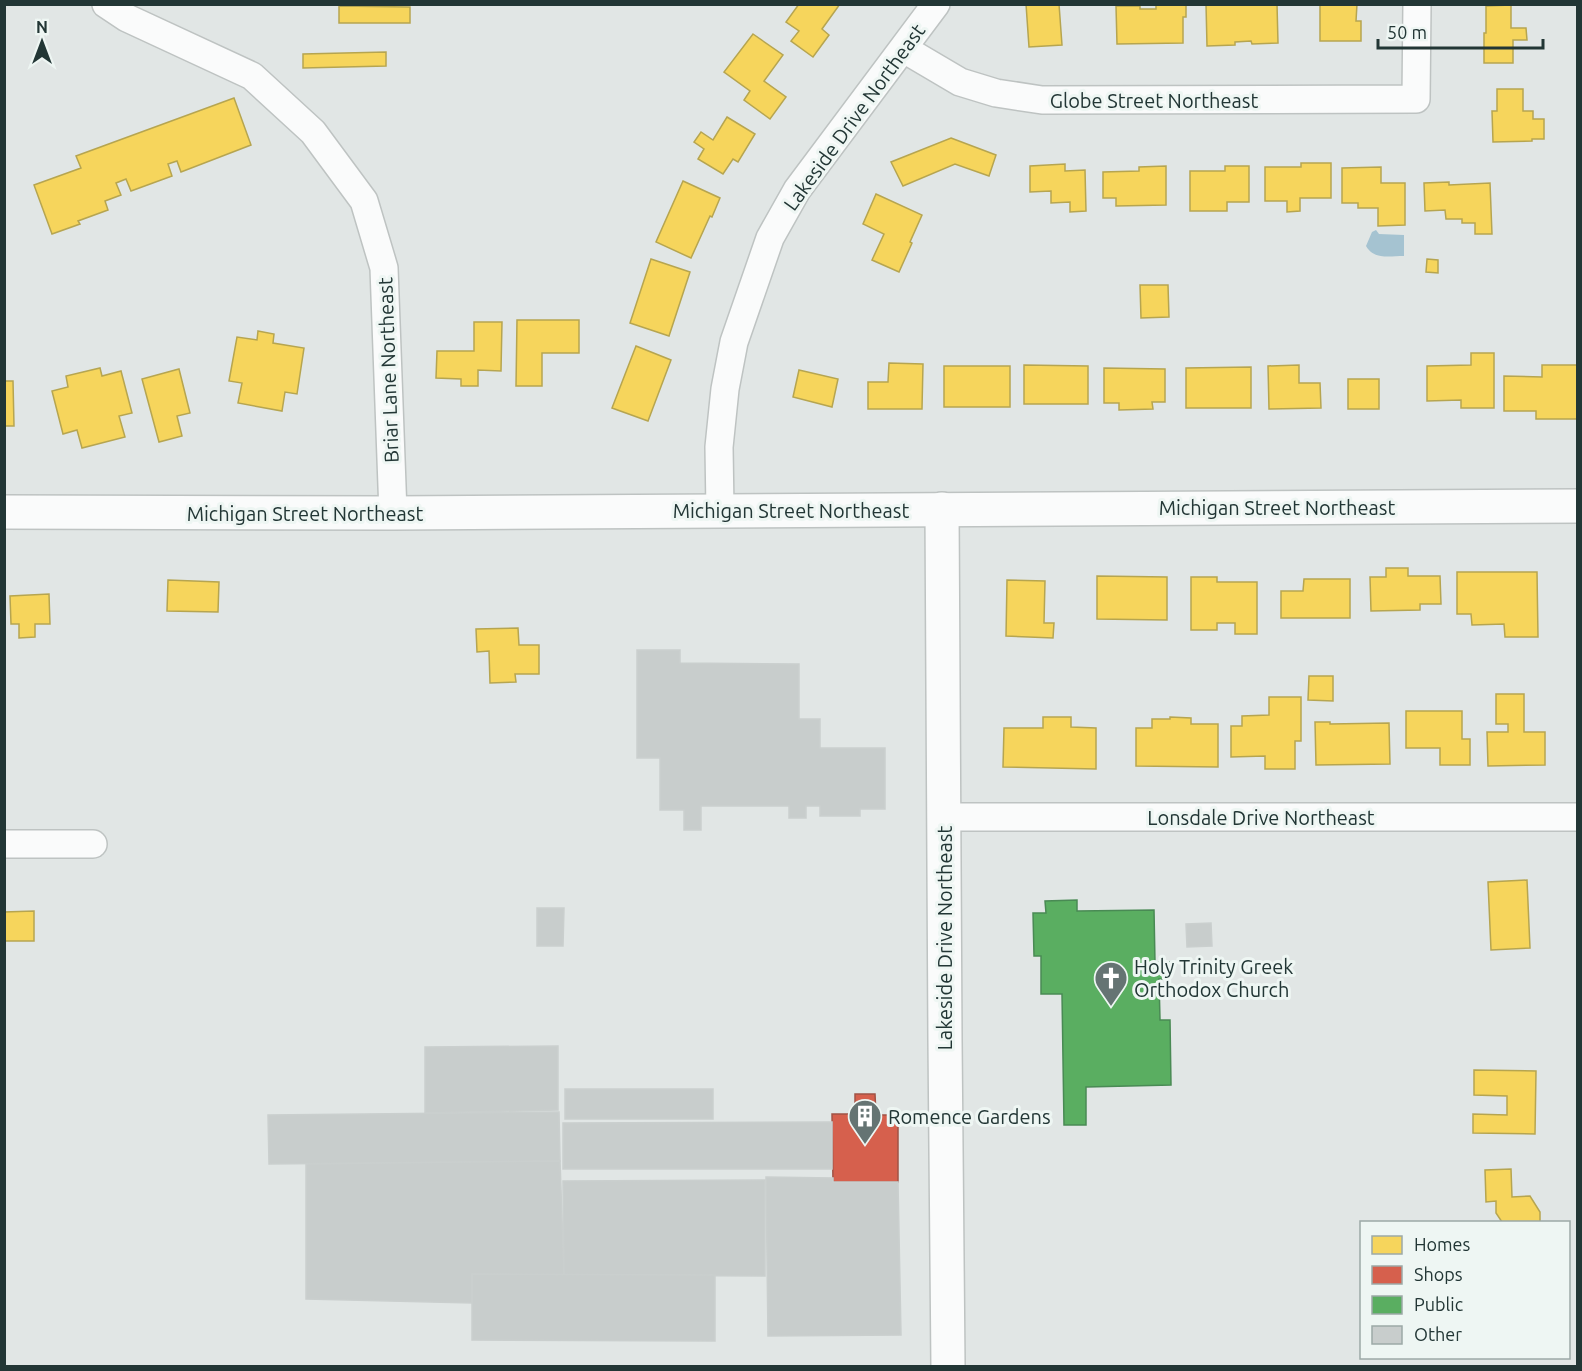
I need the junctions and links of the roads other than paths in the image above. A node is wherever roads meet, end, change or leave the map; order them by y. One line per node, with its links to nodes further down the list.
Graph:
1 (106, 4): 9 (street, Briar Lane Northeast)
2 (936, 4): 4 (street, Lakeside Drive Northeast)
3 (1417, 4): 4 (street, Globe Street Northeast)
4 (904, 49): 7 (street, Lakeside Drive Northeast)
5 (1578, 506): 6 (main road, Michigan Street Northeast)
6 (942, 509): 7 (main road, Michigan Street Northeast); 11 (main road, Lakeside Drive Northeast)
7 (720, 510): 9 (main road, Michigan Street Northeast)
8 (4, 512): 9 (main road, Michigan Street Northeast)
9 (393, 513)
10 (1578, 817): 11 (street, Lonsdale Drive Northeast)
11 (944, 818): 14 (main road, Lakeside Drive Northeast)
12 (4, 844): 13 (street)
13 (93, 844)
14 (948, 1366)

